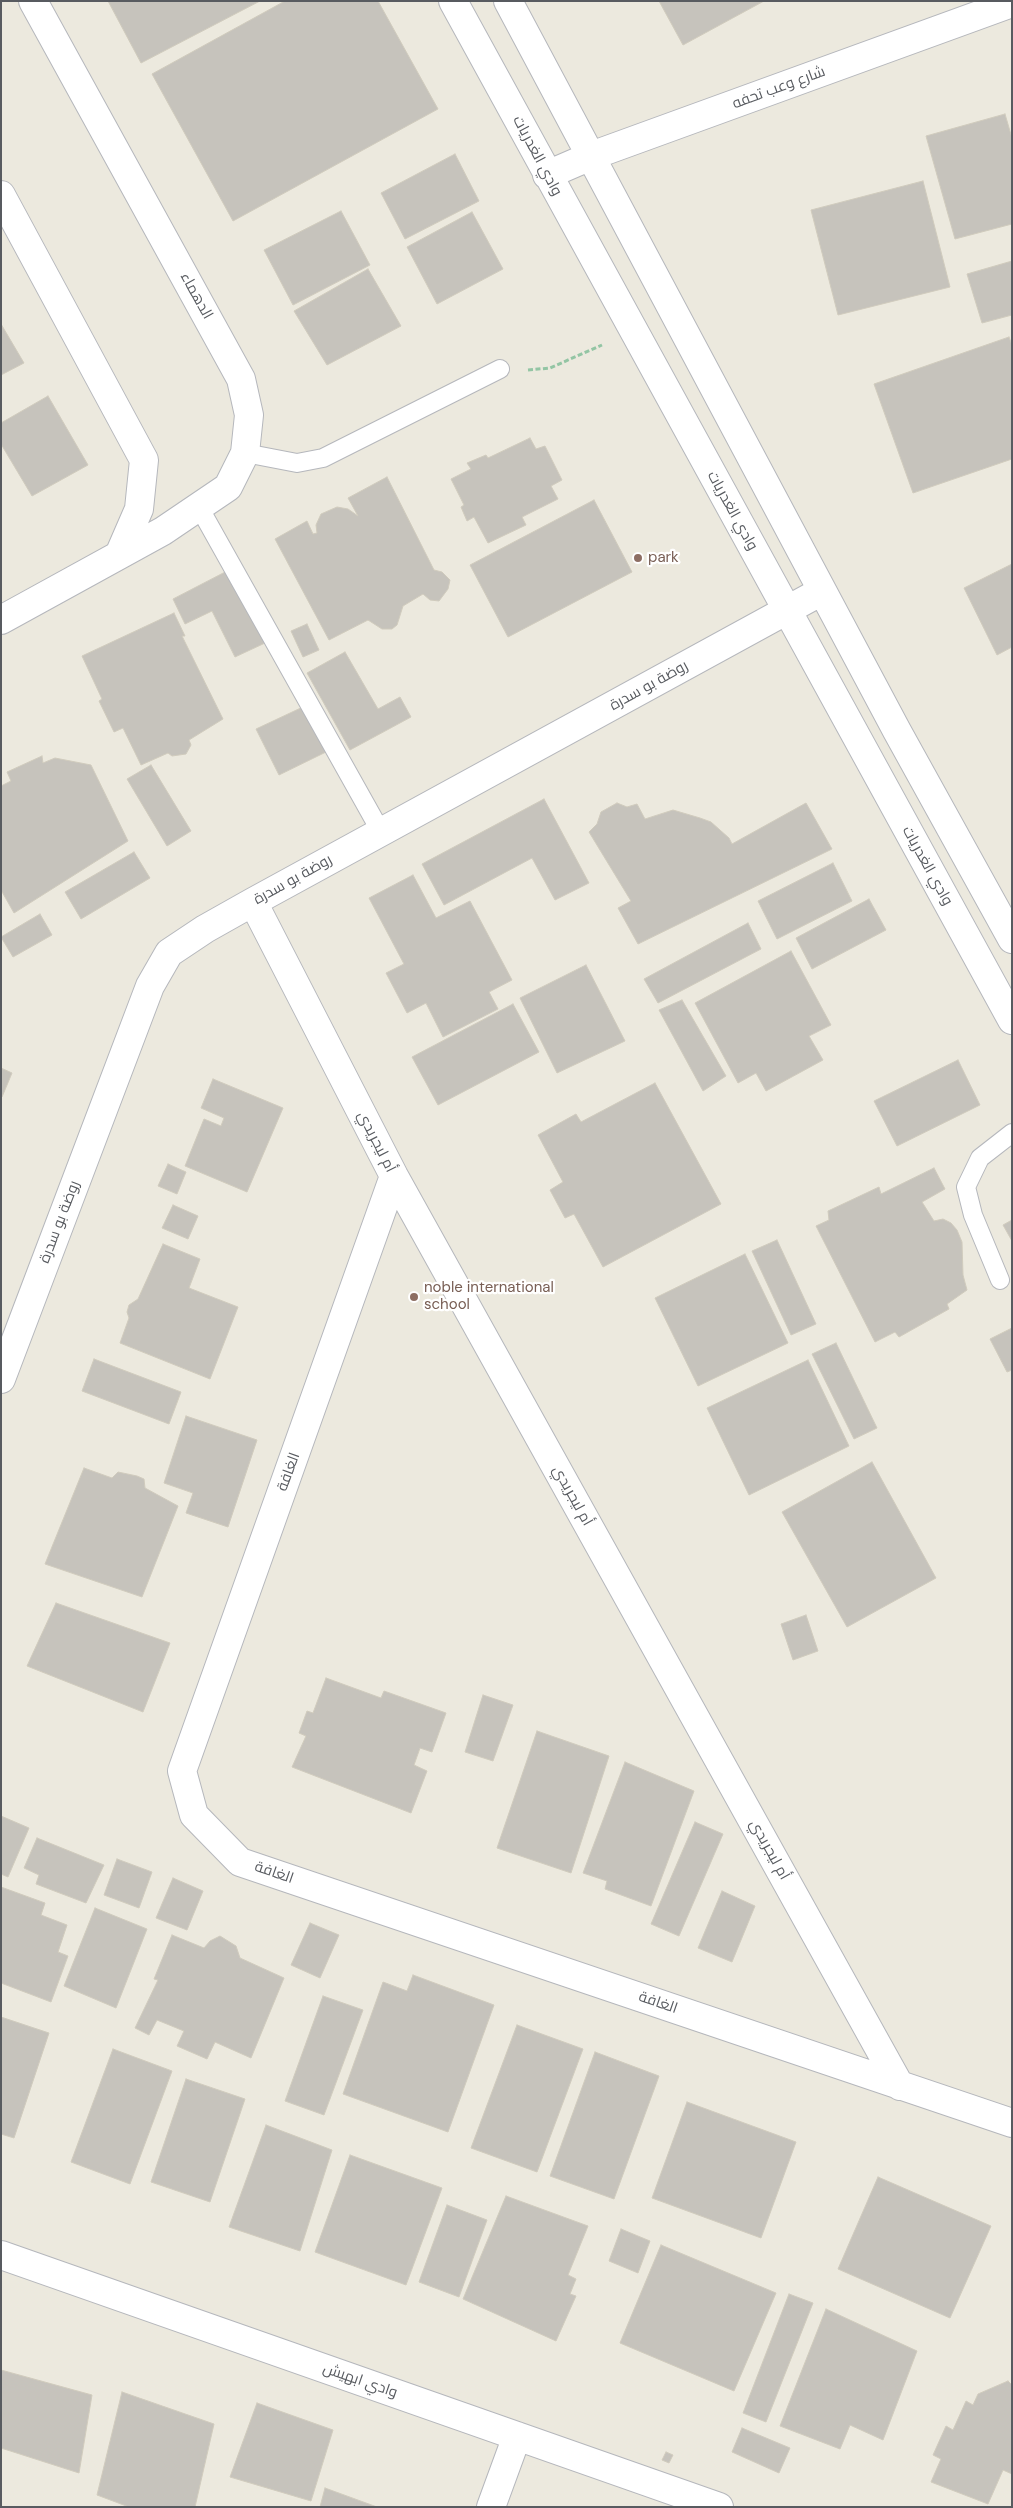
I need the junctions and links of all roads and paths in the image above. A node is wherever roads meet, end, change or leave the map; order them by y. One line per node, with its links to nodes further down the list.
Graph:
1 (33, 1): 10 (street, الدهماء)
2 (453, 1): 6 (street, وادي الغدريات)
3 (508, 1): 5 (street)
4 (1012, 4): 5 (street, شارع وعب تحفه)
5 (591, 156): 6 (street, شارع وعب تحفه); 13 (street)
6 (547, 175): 8 (street, وادي الغدريات)
7 (1, 195): 12 (street)
8 (632, 330): 9 (path); 14 (street, وادي الغدريات)
9 (500, 369): 10 (lane)
10 (245, 453): 11 (street, الدهماء)
11 (199, 507): 12 (street, الدهماء); 16 (lane)
12 (120, 555): 15 (street, الدهماء)
13 (822, 591): 14 (street, روضة بو سدرة); 18 (street)
14 (786, 611): 16 (street, روضة بو سدرة); 19 (street, وادي الغدريات)
15 (1, 620)
16 (380, 832): 17 (street, روضة بو سدرة)
17 (253, 902): 21 (street, أم ليجريدي); 23 (street, روضة بو سدرة)
18 (1012, 939)
19 (1012, 1020)
20 (1012, 1133): 22 (lane)
21 (394, 1176): 24 (street, أم ليجريدي); 24 (street, الغافة)
22 (1000, 1280)
23 (1, 1378)
24 (900, 2086): 25 (street, الغافة)
25 (1012, 2123)
26 (1, 2255): 27 (street, وادي ابهيش)
27 (517, 2436): 28 (street); 29 (street, وادي ابهيش)
28 (491, 2507)
29 (720, 2507)

